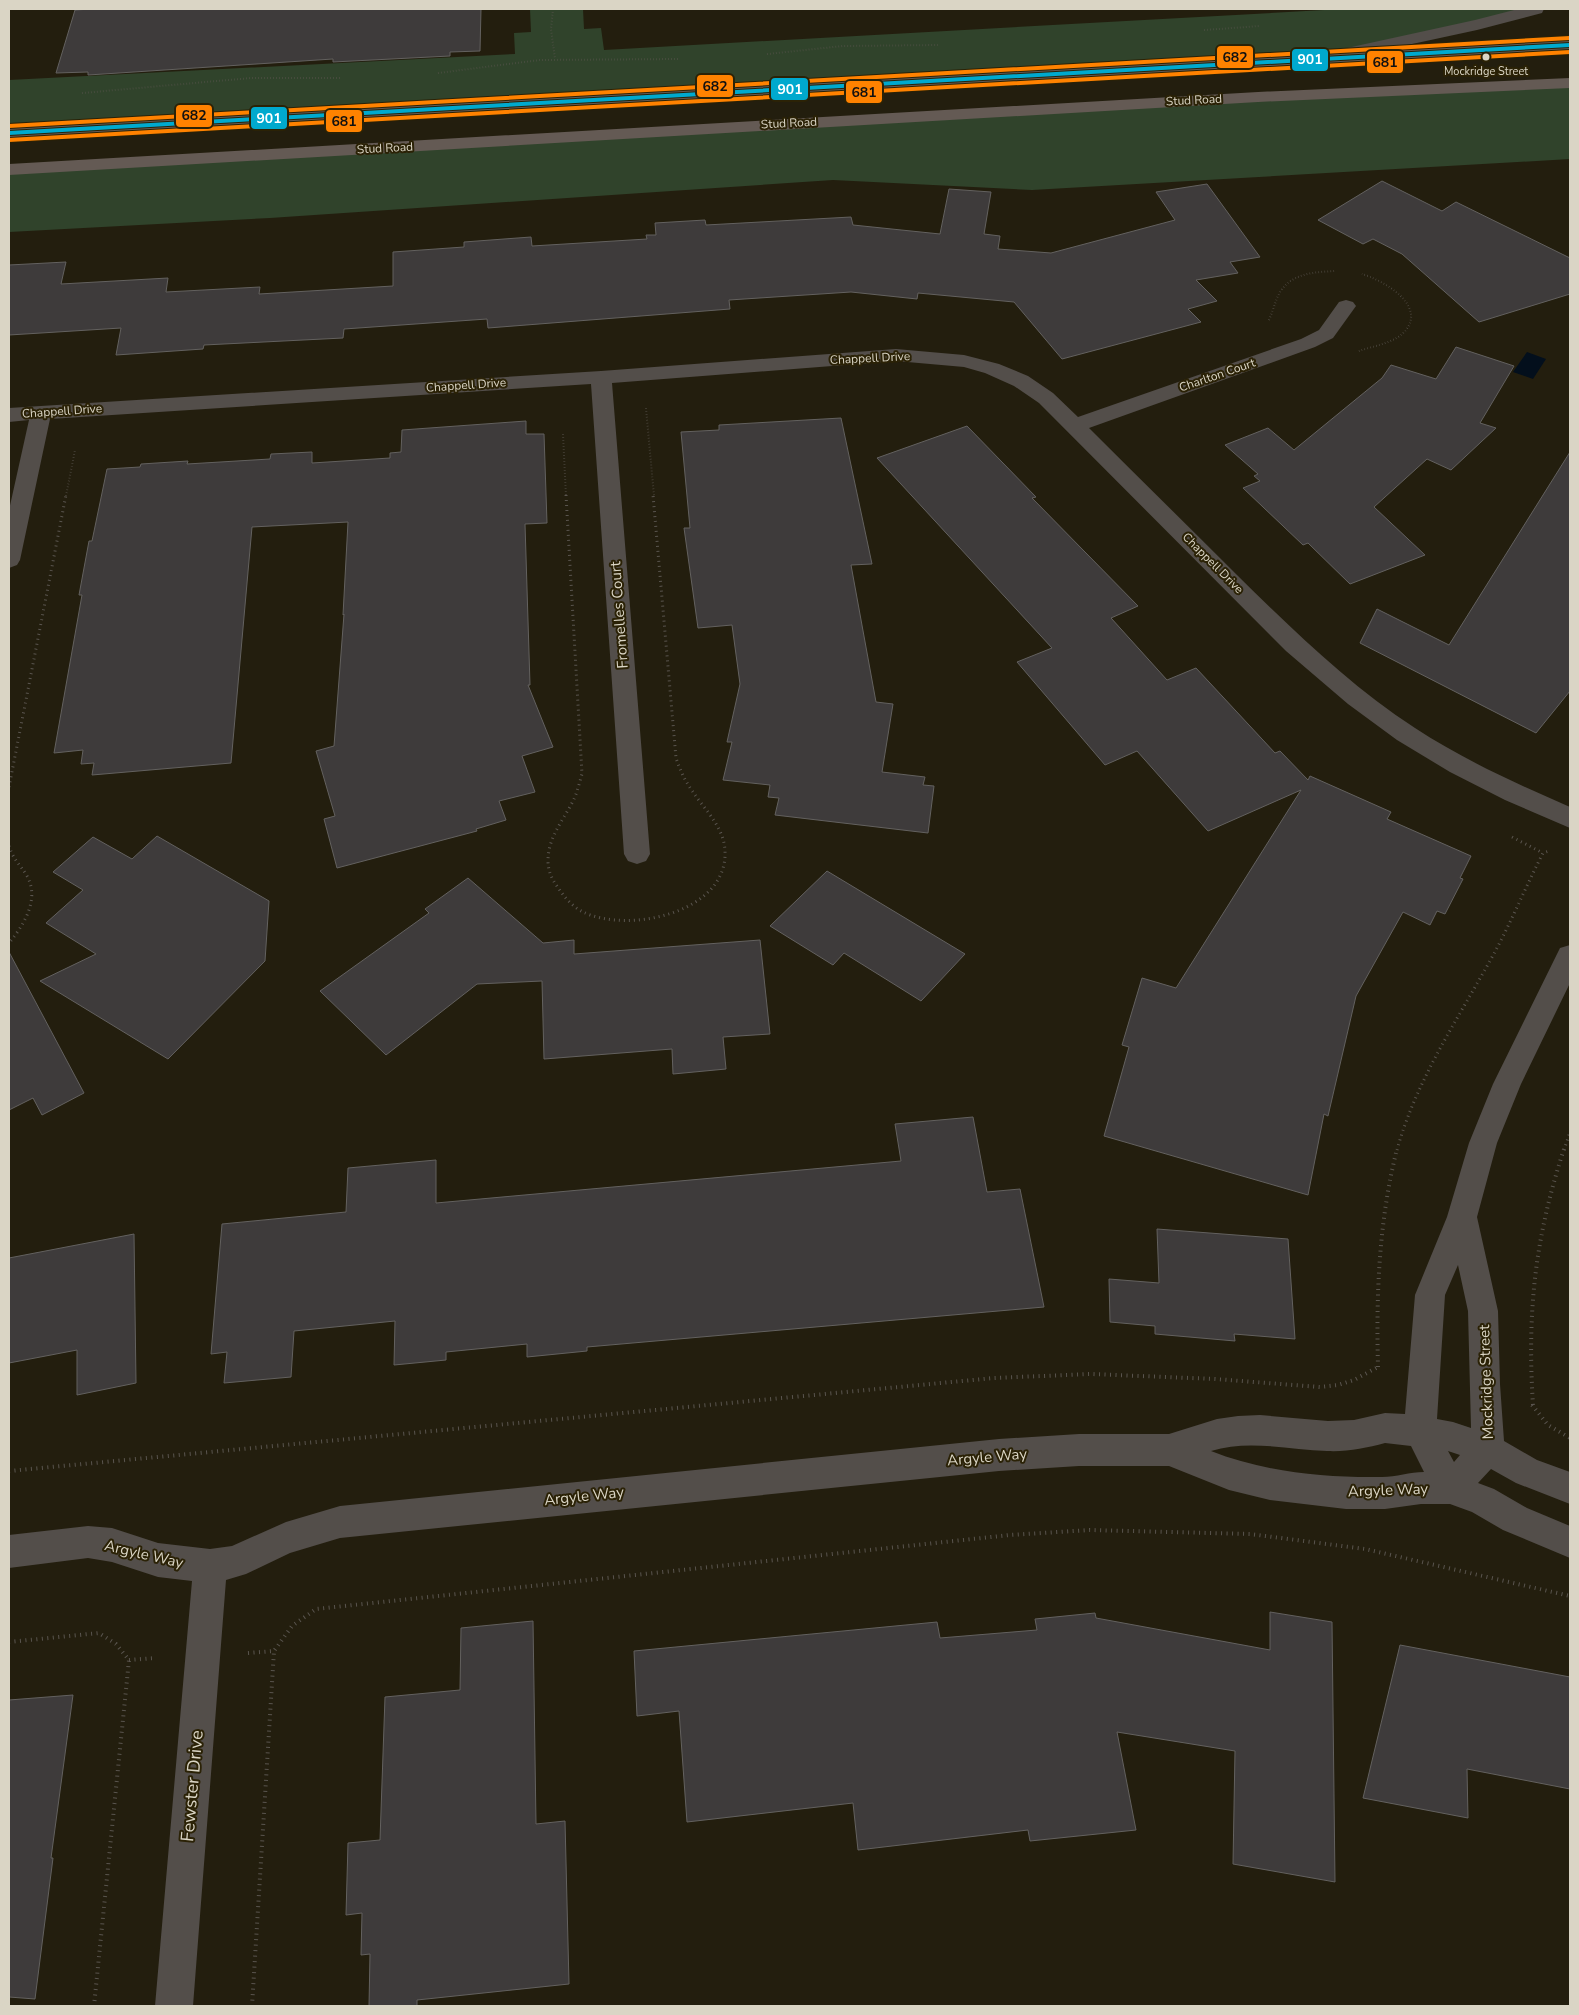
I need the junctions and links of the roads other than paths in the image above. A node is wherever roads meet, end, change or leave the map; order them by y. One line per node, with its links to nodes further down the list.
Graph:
1 (1536, 9): 3 (street)
2 (1570, 45): 3 (highway)
3 (1315, 60): 5 (highway)
4 (1568, 84): 6 (highway, Stud Road)
5 (9, 133)
6 (9, 170)
7 (1346, 306): 11 (street, Charlton Court)
8 (602, 377): 9 (street, Chappell Drive); 11 (street, Chappell Drive); 14 (street, Fromelles Court)
9 (41, 412): 10 (street, Chappell Drive); 12 (street)
10 (9, 415)
11 (1074, 426): 13 (street, Chappell Drive)
12 (9, 560)
13 (1570, 818)
14 (637, 854)
15 (1570, 956): 16 (street, Mockridge Street)
16 (1462, 1217): 17 (street, Mockridge Street); 19 (street, Mockridge Street)
17 (1420, 1431): 18 (street, Argyle Way); 19 (street, Argyle Way); 20 (street)
18 (1169, 1450): 20 (street, Argyle Way); 24 (street, Argyle Way)
19 (1488, 1450): 20 (street, Mockridge Street); 21 (street, Argyle Way)
20 (1450, 1488): 22 (street, Argyle Way)
21 (1570, 1488)
22 (1570, 1542)
23 (9, 1551): 24 (street, Argyle Way)
24 (210, 1566): 25 (street, Fewster Drive)
25 (174, 2006)

